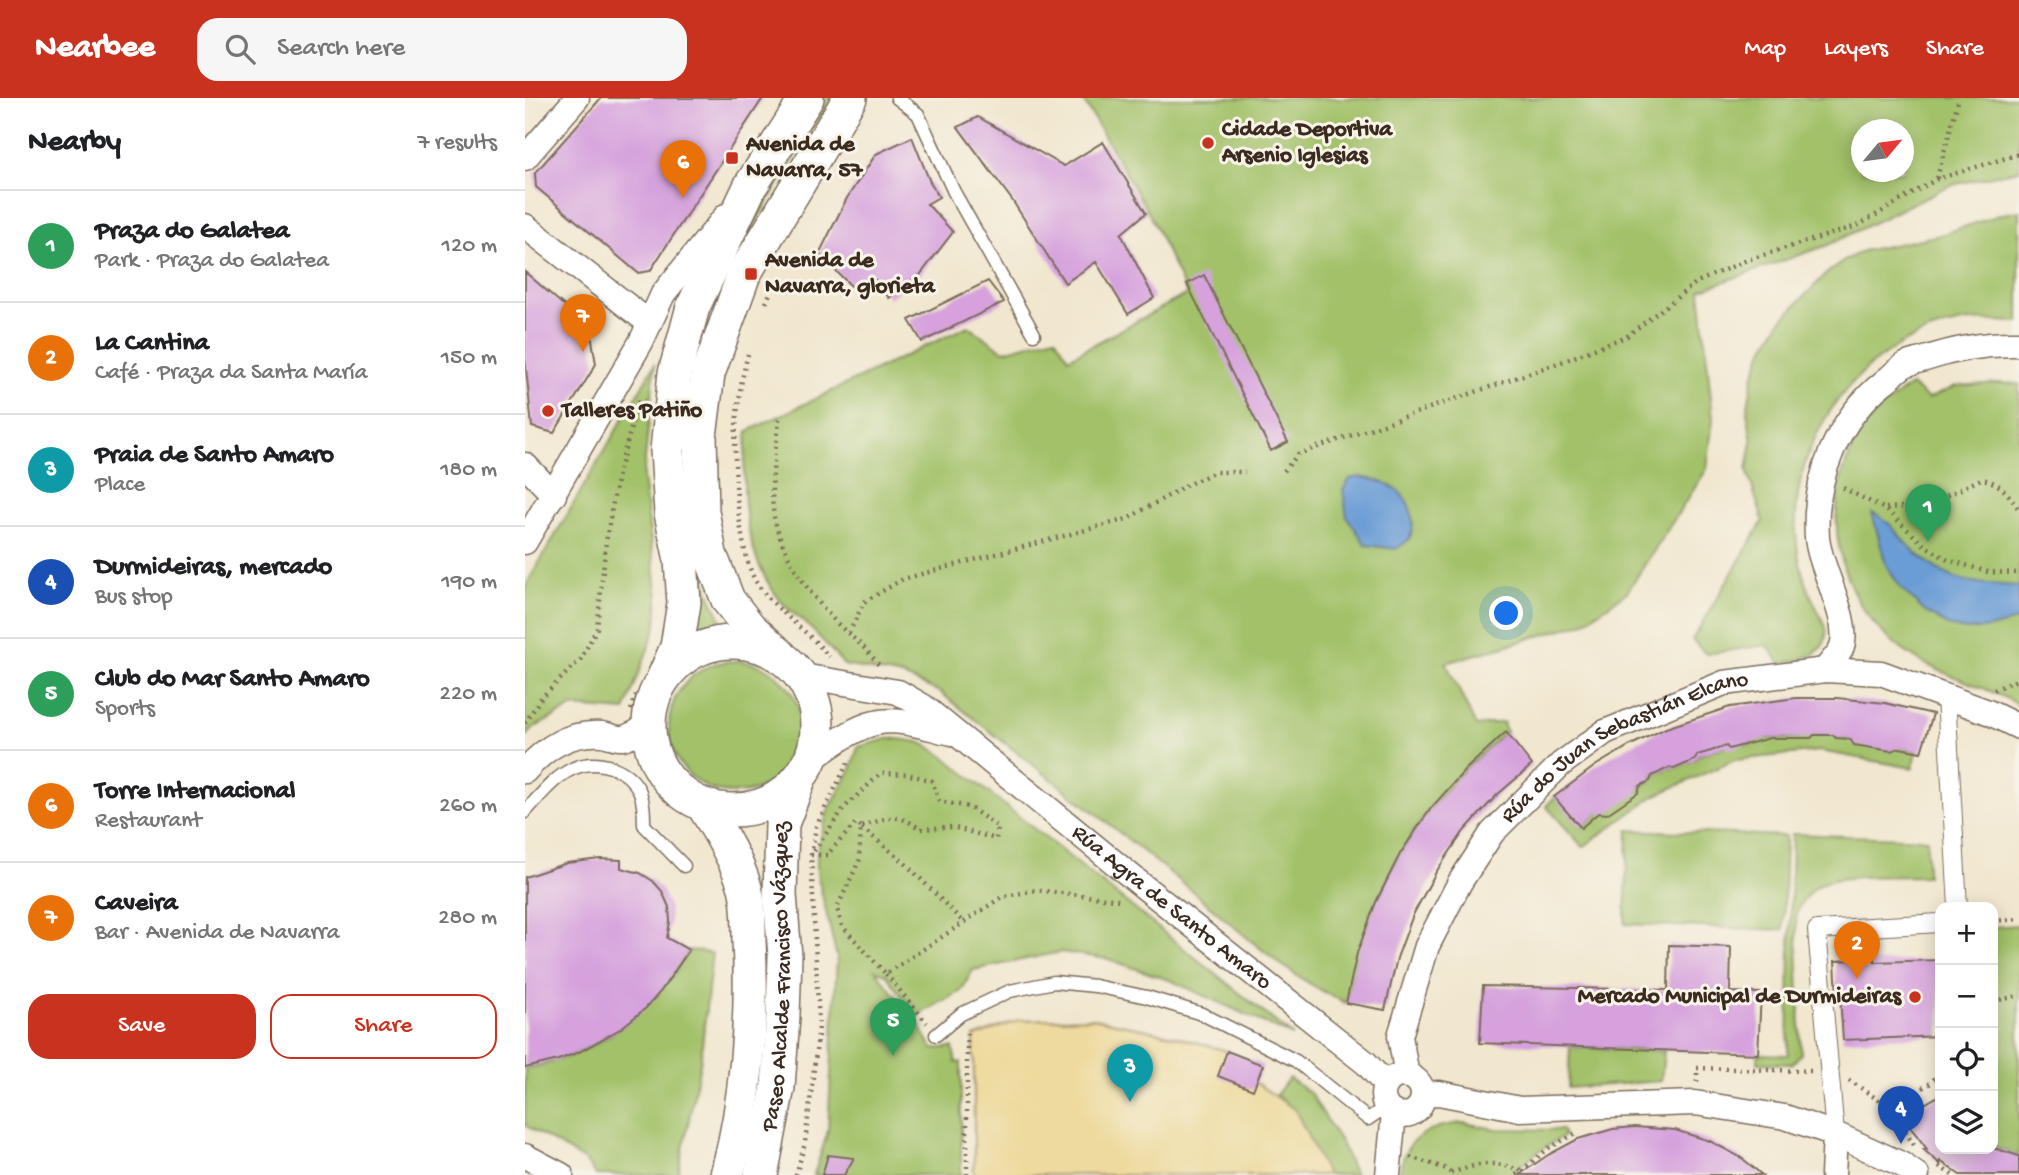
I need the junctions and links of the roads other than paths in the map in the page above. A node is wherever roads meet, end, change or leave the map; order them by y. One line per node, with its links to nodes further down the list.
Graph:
1 (577, 98): 5 (street)
2 (807, 98): 6 (main road)
3 (850, 98): 16 (main road)
4 (897, 98): 11 (lane)
5 (525, 158)
6 (751, 185): 10 (street); 18 (main road)
7 (525, 226): 9 (street)
8 (525, 250): 9 (street)
9 (555, 250): 10 (street)
10 (648, 322): 14 (street)
11 (1034, 334)
12 (2019, 344): 17 (street)
13 (525, 465): 14 (street)
14 (554, 495): 15 (street)
15 (525, 542)
16 (791, 665): 18 (main road); 22 (street, Rúa Agra de Santo Amaro); 23 (main road)
17 (1825, 670): 19 (street, Rúa do Juan Sebastián Elcano); 31 (street, Rúa do Juan Sebastián Elcano)
18 (663, 679): 20 (main road)
19 (1946, 696): 21 (street, Rúa do Juan Sebastián Elcano); 28 (street)
20 (648, 726): 24 (street); 25 (main road)
21 (2019, 727)
22 (954, 734): 23 (street, Rúa Agra de Santo Amaro); 31 (street, Rúa Agra de Santo Amaro)
23 (805, 770): 25 (main road); 38 (main road, Paseo Alcalde Francisco Vázquez)
24 (525, 771)
25 (703, 805): 37 (main road, Paseo Alcalde Francisco Vázquez)
26 (525, 812): 27 (lane)
27 (684, 866)
28 (1958, 902)
29 (1935, 923): 32 (street)
30 (936, 1035): 31 (lane)
31 (1399, 1095): 32 (street); 35 (street, Rúa do Juan Sebastián Elcano)
32 (1835, 1134): 34 (street); 39 (street)
33 (525, 1156): 36 (street)
34 (1922, 1163)
35 (1394, 1165)
36 (561, 1175)
37 (727, 1175)
38 (761, 1175)
39 (1833, 1175)

